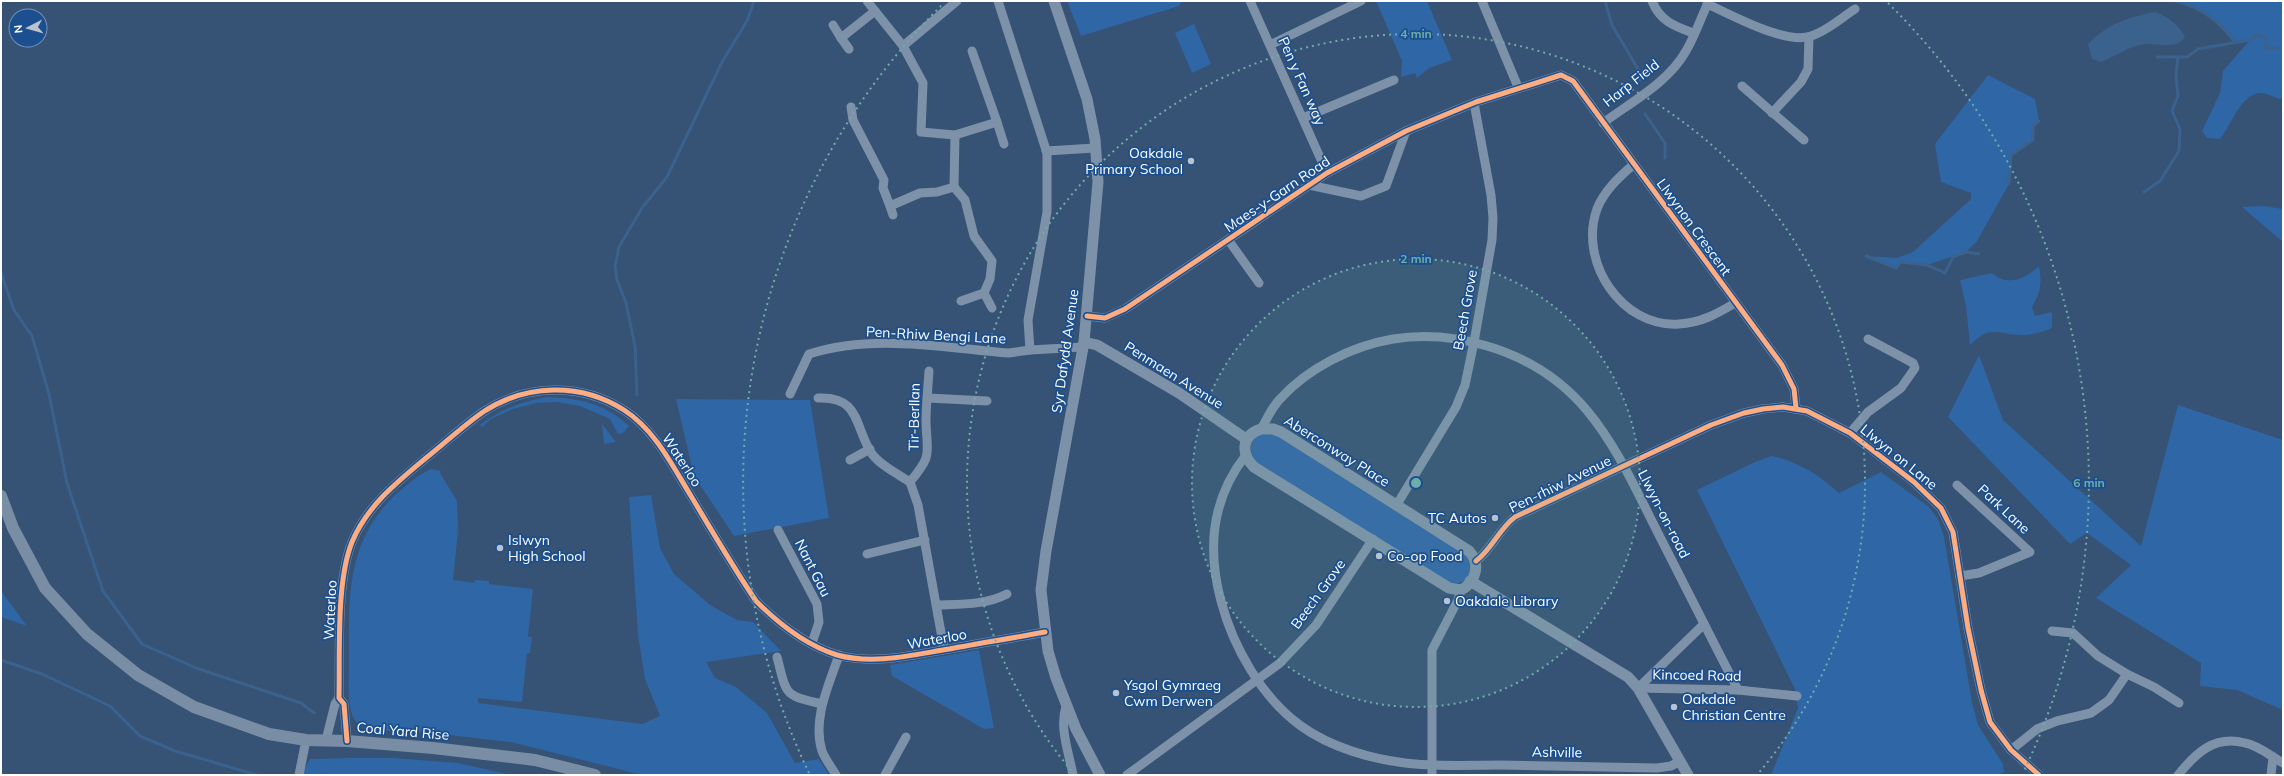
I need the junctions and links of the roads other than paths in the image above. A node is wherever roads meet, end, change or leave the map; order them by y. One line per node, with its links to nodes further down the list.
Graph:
1 (868, 1): 11 (street)
2 (957, 1): 17 (street)
3 (998, 1): 35 (street)
4 (1054, 1): 34 (street, Syr Dafydd Avenue)
5 (1250, 1): 16 (street, Pen y Fan way)
6 (1361, 1): 16 (street)
7 (1482, 1): 23 (street)
8 (1652, 1): 13 (street)
9 (1708, 2): 13 (street, Harp Field); 14 (street)
10 (1855, 8): 14 (street)
11 (875, 11): 15 (street); 17 (street)
12 (833, 25): 15 (street)
13 (1693, 34): 29 (street, Harp Field)
14 (1809, 37): 26 (street)
15 (841, 38): 18 (street)
16 (1270, 45): 27 (street, Pen y Fan way)
17 (903, 46): 31 (street)
18 (849, 49)
19 (972, 51): 28 (street)
20 (1555, 75): 23 (street, Maes-y-Garn Road); 29 (street, Llwynon Crescent)
21 (1394, 80): 27 (street)
22 (1742, 86): 26 (street)
23 (1518, 87): 24 (street, Maes-y-Garn Road)
24 (1474, 103): 30 (street, Maes-y-Garn Road); 50 (street, Beech Grove)
25 (851, 107): 40 (street)
26 (1772, 112): 32 (street)
27 (1303, 118): 37 (street, Pen y Fan way)
28 (997, 122): 31 (street); 33 (street)
29 (1603, 123): 36 (street, Llwynon Crescent)
30 (1406, 131): 37 (street, Maes-y-Garn Road); 38 (street)
31 (955, 135): 39 (street)
32 (1804, 140)
33 (1004, 144)
34 (1095, 148): 35 (street); 48 (street, Syr Dafydd Avenue)
35 (1046, 151): 52 (street)
36 (1633, 165): 46 (street, Llwynon Crescent); 46 (street)
37 (1328, 173): 38 (street, Maes-y-Garn Road)
38 (1310, 186): 42 (street, Maes-y-Garn Road)
39 (954, 187): 40 (street); 44 (street)
40 (890, 206): 41 (street)
41 (893, 215)
42 (1228, 241): 43 (street); 48 (street, Maes-y-Garn Road)
43 (1258, 283)
44 (984, 293): 45 (street); 47 (street)
45 (961, 301)
46 (1734, 303): 58 (street, Llwynon Crescent)
47 (992, 308)
48 (1087, 316): 51 (street, Syr Dafydd Avenue)
49 (1868, 339): 60 (street, Llwyn on Lane)
50 (1474, 342): 59 (street, Llwyn-on-road); 65 (street, Llwyn-on-road); 69 (street, Beech Grove)
51 (1083, 345): 52 (street, Pen-Rhiw Bengi Lane); 61 (street, Penmaen Avenue); 82 (street, Syr Dafydd Avenue)
52 (1030, 350): 54 (street, Pen-Rhiw Bengi Lane)
53 (929, 371): 56 (street, Tir-Berllan)
54 (790, 394)
55 (818, 398): 62 (street)
56 (928, 398): 57 (street); 66 (street, Tir-Berllan)
57 (987, 401)
58 (1796, 408): 60 (street, Llwyn on Lane); 65 (street, Llwyn on Lane)
59 (1261, 429): 61 (street, Aberconway Place); 69 (street, Aberconway Place)
60 (1850, 433): 75 (street, Llwyn on Lane)
61 (1246, 439): 63 (street)
62 (870, 449): 64 (street); 66 (street)
63 (1246, 455): 71 (street); 88 (street, Ashville)
64 (850, 460)
65 (1624, 467): 74 (street, Pen-rhiw Avenue); 80 (street, Llwyn-on-road)
66 (910, 482): 72 (street)
67 (1957, 485): 75 (street, Park Lane)
68 (1, 496): 97 (main road, Coal Yard Rise)
69 (1396, 506): 74 (street, Aberconway Place)
70 (778, 530): 83 (street, Nant Gau)
71 (1373, 539): 77 (street); 88 (street, Beech Grove)
72 (925, 540): 73 (street); 79 (street)
73 (867, 554)
74 (1476, 561): 76 (street)
75 (1960, 576): 100 (street, Llwyn on Lane)
76 (1470, 581): 77 (street); 89 (street)
77 (1460, 590): 104 (street)
78 (1007, 594): 79 (street)
79 (937, 605): 84 (street)
80 (1704, 624): 89 (street, Kincoed Road); 90 (street, Llwyn-on-road)
81 (2052, 631): 87 (street)
82 (1045, 632): 84 (street, Waterloo); 95 (street, Syr Dafydd Avenue)
83 (812, 643): 85 (street, Waterloo); 92 (street, Waterloo)
84 (944, 649): 85 (street, Waterloo)
85 (839, 655): 94 (street)
86 (777, 657): 94 (street)
87 (2127, 674): 93 (street); 100 (street)
88 (1258, 680): 104 (street, Ashville); 111 (street, Beech Grove)
89 (1638, 688): 90 (street, Kincoed Road); 102 (street)
90 (1738, 690): 91 (street, Kincoed Road)
91 (1797, 696)
92 (339, 698): 98 (street, Waterloo); 99 (street, Waterloo)
93 (2179, 703)
94 (822, 704): 107 (street)
95 (1066, 706): 109 (street); 110 (street, Syr Dafydd Avenue)
96 (906, 736): 108 (street)
97 (306, 740): 98 (main road, Coal Yard Rise); 105 (street)
98 (326, 740): 99 (main road, Coal Yard Rise)
99 (347, 741): 106 (main road, Coal Yard Rise)
100 (2011, 750): 114 (street, Llwyn on Lane)
101 (2273, 757): 103 (street); 115 (street); 116 (street)
102 (1680, 761): 104 (street, Ashville); 113 (street)
103 (2283, 763)
104 (1432, 764): 112 (street)
105 (299, 775)
106 (595, 775)
107 (836, 775)
108 (885, 775)
109 (1073, 775)
110 (1100, 775)
111 (1127, 775)
112 (1432, 775)
113 (1688, 775)
114 (2039, 775)
115 (2178, 775)
116 (2271, 775)

